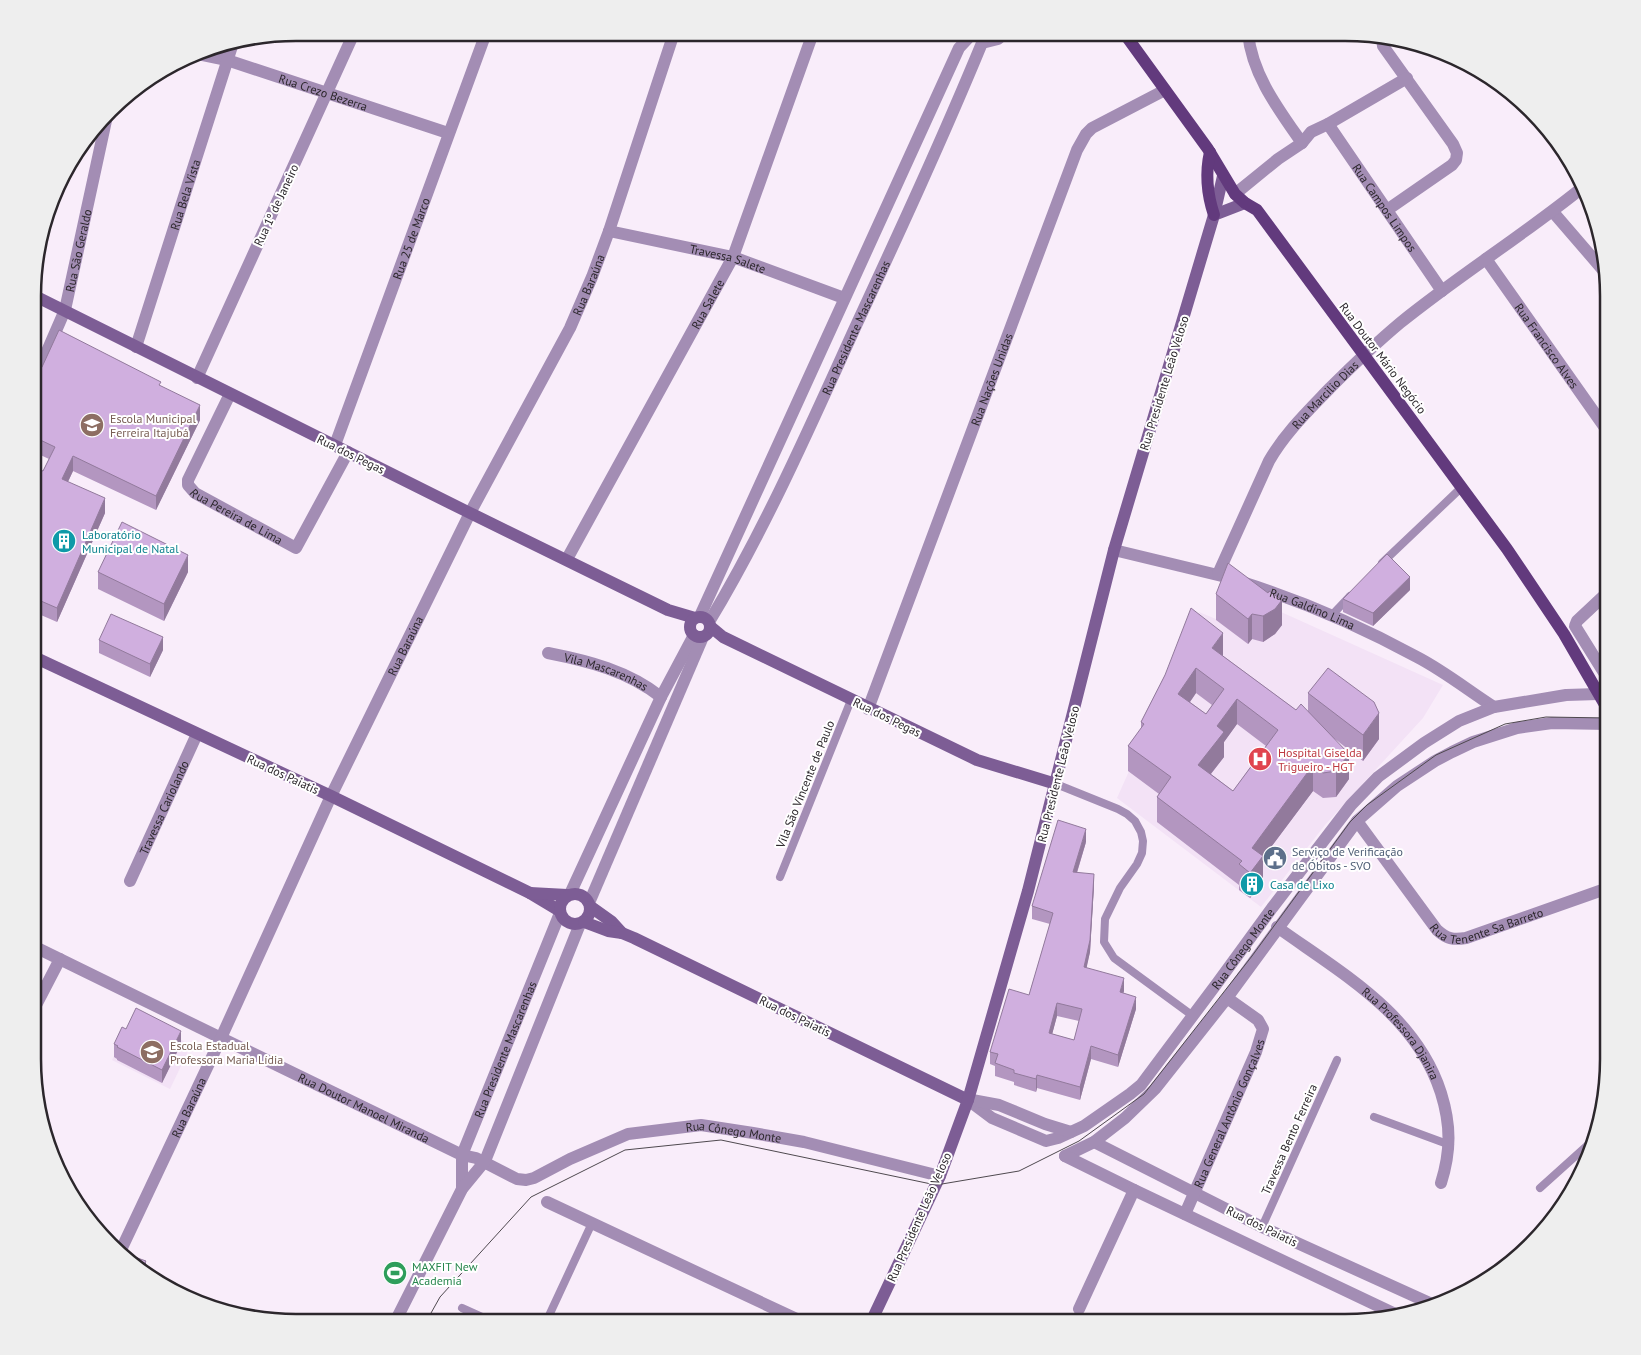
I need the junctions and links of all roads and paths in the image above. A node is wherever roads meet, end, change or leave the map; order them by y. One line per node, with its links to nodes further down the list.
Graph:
1 (350, 41): 15 (street, Rua 1º de Janeiro)
2 (483, 41): 18 (street, Rua 25 de Marco)
3 (671, 41): 28 (street, Rua Baraúna)
4 (810, 41): 29 (street, Rua Salete)
5 (966, 41): 33 (street, Rua Presidente Mascarenhas)
6 (989, 41): 53 (street, Rua Presidente Mascarenhas)
7 (1130, 41): 14 (main road, Rua Doutor Mário Negócio)
8 (1249, 41): 19 (street)
9 (1384, 44): 13 (street)
10 (230, 50): 12 (street, Rua Bela Vista)
11 (210, 56): 12 (street, Rua Crezo Bezerra)
12 (227, 60): 15 (street, Rua Crezo Bezerra); 36 (street, Rua Bela Vista)
13 (1407, 78): 16 (street); 25 (street)
14 (1165, 90): 20 (main road, Rua Doutor Mário Negócio); 62 (street, Rua Nações Unidas)
15 (327, 93): 18 (street, Rua Crezo Bezerra); 39 (street, Rua 1º de Janeiro)
16 (1328, 124): 19 (street); 25 (street, Rua Campos Limpos)
17 (105, 127): 35 (street, Rua São Geraldo)
18 (448, 133): 42 (street, Rua 25 de Marco)
19 (1302, 144): 23 (street)
20 (1210, 152): 21 (main road, Rua Doutor Mário Negócio); 27 (main road)
21 (1223, 176): 23 (main road, Rua Doutor Mário Negócio); 27 (main road, Rua Presidente Leão Veloso)
22 (1578, 193): 26 (street, Rua Marcilio Dias)
23 (1235, 194): 24 (main road, Rua Doutor Mário Negócio)
24 (1245, 203): 27 (main road); 37 (main road, Rua Doutor Mário Negócio)
25 (1387, 210): 32 (street, Rua Campos Limpos)
26 (1553, 212): 30 (street, Rua Marcilio Dias); 31 (street)
27 (1214, 215): 46 (main road, Rua Presidente Leão Veloso)
28 (609, 231): 29 (street, Travessa Salete); 45 (street, Rua Baraúna)
29 (733, 257): 33 (street, Travessa Salete); 47 (street, Rua Salete)
30 (1486, 259): 32 (street, Rua Marcilio Dias); 41 (street, Rua Francisco Alves)
31 (1598, 264)
32 (1442, 291): 37 (street, Rua Marcilio Dias)
33 (844, 298): 53 (street, Rua Presidente Mascarenhas)
34 (41, 299): 35 (main road, Rua dos Pegas)
35 (65, 310): 36 (main road, Rua dos Pegas); 38 (street, Rua São Geraldo)
36 (136, 347): 39 (main road, Rua dos Pegas)
37 (1363, 354): 44 (main road, Rua Doutor Mário Negócio); 49 (street, Rua Marcilio Dias)
38 (41, 363)
39 (197, 378): 40 (main road, Rua dos Pegas)
40 (230, 394): 42 (main road, Rua dos Pegas); 43 (street, Rua Pereira de Lima)
41 (1600, 421)
42 (335, 445): 43 (main road, Rua dos Pegas)
43 (348, 452): 45 (main road, Rua dos Pegas)
44 (1462, 487): 48 (lane); 57 (main road, Rua Doutor Mário Negócio)
45 (470, 513): 47 (main road, Rua dos Pegas); 66 (street, Rua Baraúna)
46 (1114, 550): 49 (street, Rua Galdino Lima); 65 (main road, Rua Presidente Leão Veloso)
47 (567, 559): 53 (main road, Rua dos Pegas)
48 (1373, 572)
49 (1218, 574): 52 (street, Rua Galdino Lima)
50 (1352, 594): 52 (lane)
51 (1600, 599): 56 (street)
52 (1332, 615): 61 (street, Rua Galdino Lima)
53 (701, 627): 58 (street, Rua Presidente Mascarenhas); 60 (main road, Rua dos Pegas); 73 (street, Rua Presidente Mascarenhas)
54 (548, 653): 58 (street, Vila Mascarenhas)
55 (41, 660): 64 (main road, Rua dos Paiatis)
56 (1600, 665)
57 (1598, 694): 59 (main road, Rua Doutor Mário Negócio); 61 (street, Rua Cônego Monte)
58 (661, 697): 72 (street, Rua Presidente Mascarenhas)
59 (1600, 697)
60 (851, 700): 62 (main road, Rua dos Pegas); 68 (lane, Vila São Vincente de Paulo)
61 (1494, 707): 82 (street, Rua Cônego Monte)
62 (868, 708): 65 (main road, Rua dos Pegas)
63 (1600, 724): 67 (street, Rua Cônego Monte)
64 (197, 734): 66 (main road, Rua dos Paiatis); 69 (street, Travessa Cariolando)
65 (1056, 784): 82 (lane); 85 (main road, Rua Presidente Leão Veloso)
66 (331, 796): 71 (main road, Rua dos Paiatis); 83 (street, Rua Baraúna)
67 (1357, 820): 70 (street, Rua Tenente Sa Barreto); 76 (street, Rua Cônego Monte)
68 (780, 877)
69 (130, 881)
70 (1600, 891)
71 (530, 893): 72 (main road, Rua dos Paiatis); 74 (main road, Rua dos Paiatis)
72 (569, 895): 73 (main road); 74 (main road)
73 (590, 905): 75 (main road); 77 (main road, Rua dos Paiatis)
74 (560, 912): 75 (main road); 92 (street, Rua Presidente Mascarenhas)
75 (582, 923): 77 (main road, Rua dos Paiatis); 94 (street, Rua Presidente Mascarenhas)
76 (1278, 927): 81 (street, Rua Cônego Monte); 90 (street, Rua Professora Djanira)
77 (622, 933): 85 (main road, Rua dos Paiatis)
78 (41, 950): 79 (street, Rua Doutor Manoel Miranda)
79 (60, 959): 80 (street); 83 (street, Rua Doutor Manoel Miranda)
80 (41, 996)
81 (1227, 998): 89 (street, Rua Cônego Monte); 101 (street, Rua General Antônio Gonçalves)
82 (1193, 1016): 87 (street, Rua Cônego Monte)
83 (221, 1038): 92 (street, Rua Doutor Manoel Miranda); 107 (street, Rua Baraúna)
84 (1337, 1060): 105 (lane, Travessa Bento Ferreira)
85 (968, 1100): 87 (street, Rua dos Paiatis); 88 (street, Rua dos Paiatis); 95 (main road, Rua Presidente Leão Veloso)
86 (1374, 1117): 90 (lane)
87 (1071, 1132): 88 (street, Rua Cônego Monte)
88 (1046, 1140)
89 (1094, 1142): 93 (street, Rua Cônego Monte); 101 (street, Rua dos Paiatis)
90 (1450, 1145): 97 (street, Rua Professora Djanira)
91 (1583, 1149): 98 (lane)
92 (462, 1155): 94 (street, Rua Doutor Manoel Miranda); 99 (street, Rua Presidente Mascarenhas)
93 (1065, 1156): 100 (street, Rua dos Paiatis)
94 (485, 1161): 96 (street, Rua Doutor Manoel Miranda); 99 (street, Rua Presidente Mascarenhas)
95 (940, 1176): 96 (street, Rua Cônego Monte); 117 (main road, Rua Presidente Leão Veloso)
96 (534, 1178)
97 (1441, 1183)
98 (1540, 1188)
99 (462, 1189): 113 (street, Rua Presidente Mascarenhas)
100 (1134, 1190): 103 (street, Rua dos Paiatis); 111 (street)
101 (1195, 1192): 103 (street, Rua General Antônio Gonçalves); 105 (street, Rua dos Paiatis)
102 (546, 1202): 104 (street)
103 (1185, 1214): 108 (street, Rua dos Paiatis)
104 (592, 1223): 115 (lane); 116 (street)
105 (1262, 1227): 106 (street, Rua dos Paiatis)
106 (1284, 1237): 108 (street); 109 (street, Rua dos Paiatis)
107 (123, 1246)
108 (1274, 1257): 112 (street, Rua dos Paiatis)
109 (1425, 1301)
110 (462, 1308): 114 (lane)
111 (1079, 1309)
112 (1387, 1310)
113 (399, 1314)
114 (475, 1314)
115 (550, 1314)
116 (786, 1314)
117 (875, 1314)

